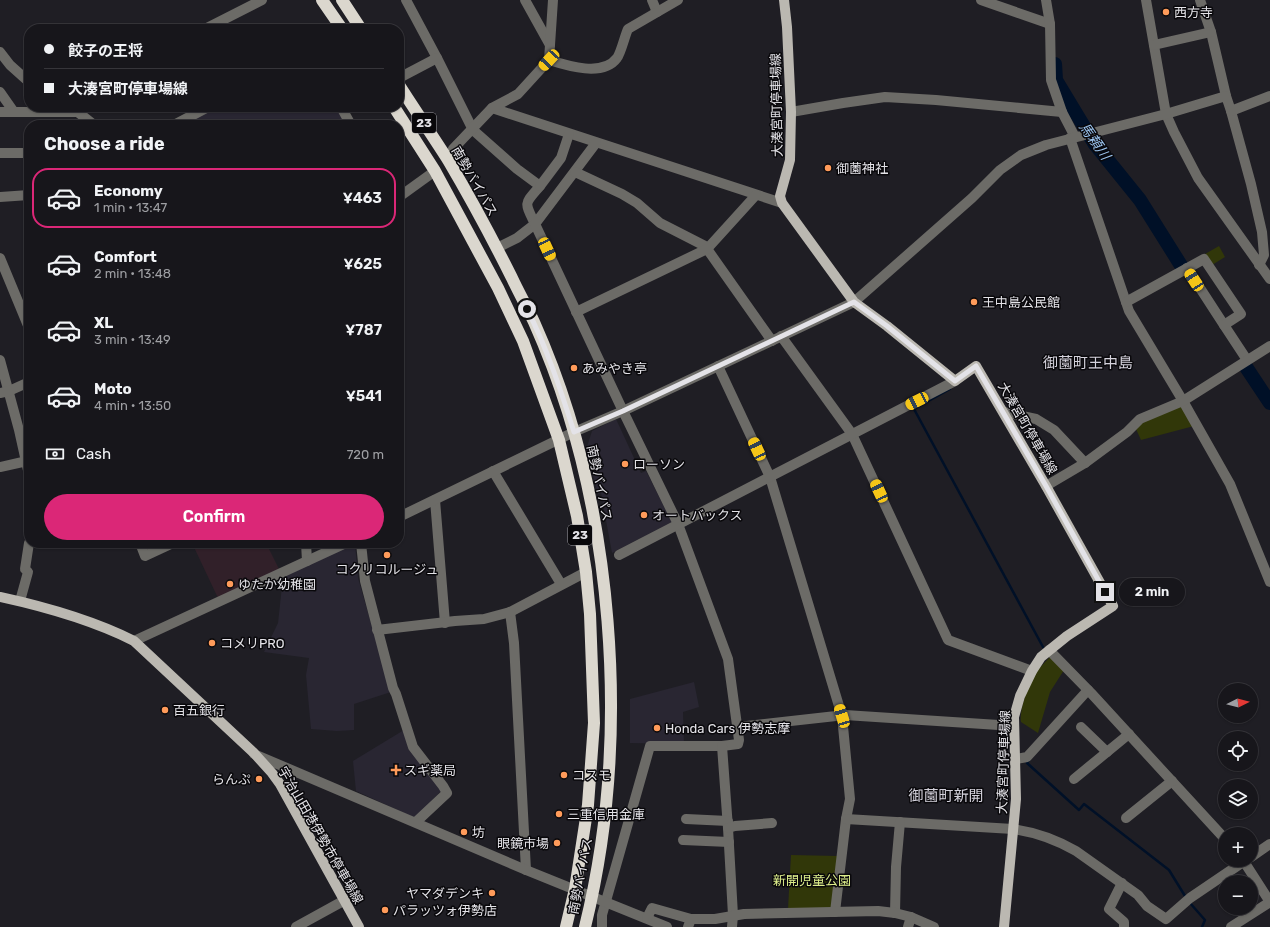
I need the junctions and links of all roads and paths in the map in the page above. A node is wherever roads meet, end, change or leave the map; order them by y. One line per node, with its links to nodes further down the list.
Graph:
1 (262, 0): 15 (street)
2 (322, 0): 16 (highway)
3 (342, 0): 17 (highway)
4 (406, 0): 23 (street)
5 (525, 0): 20 (street)
6 (554, 0): 20 (street)
7 (652, 0): 14 (street)
8 (678, 0): 14 (street)
9 (784, 0): 38 (main road, 大湊宮町停車場線)
10 (980, 0): 18 (street)
11 (1046, 0): 18 (street)
12 (1146, 0): 21 (street)
13 (1200, 0): 19 (street)
14 (657, 12): 24 (street)
15 (215, 24)
16 (339, 24)
17 (359, 24)
18 (1050, 24): 39 (street)
19 (1211, 32): 21 (street); 29 (street)
20 (550, 44): 24 (street)
21 (1154, 45): 40 (street)
22 (0, 52): 26 (street)
23 (437, 58): 25 (street); 44 (street)
24 (549, 60): 31 (street)
25 (404, 75)
26 (24, 78)
27 (0, 92): 34 (street)
28 (404, 93): 50 (highway, 南勢バイパス / 23)
29 (1226, 96): 32 (street); 40 (street)
30 (1270, 96): 32 (street)
31 (492, 108): 44 (street); 45 (street)
32 (1231, 111): 63 (street)
33 (0, 112): 34 (street)
34 (14, 112): 35 (street)
35 (24, 112)
36 (78, 112): 41 (street)
37 (199, 112): 42 (street)
38 (791, 112): 39 (street); 58 (main road, 大湊宮町停車場線)
39 (1062, 112): 46 (street)
40 (1166, 114): 46 (street); 63 (street)
41 (88, 120)
42 (183, 120)
43 (404, 122): 51 (highway, 南勢バイパス / 23)
44 (472, 130): 50 (street); 53 (street)
45 (569, 134): 47 (street); 53 (street)
46 (1076, 137): 66 (street); 67 (street)
47 (596, 143): 52 (street); 56 (street)
48 (0, 153): 49 (street)
49 (24, 153)
50 (448, 160): 60 (highway, 南勢バイパス / 23)
51 (435, 170): 54 (street); 84 (highway, 南勢バイパス / 23)
52 (575, 172): 59 (street); 61 (street)
53 (540, 186): 59 (street)
54 (404, 193)
55 (24, 195): 57 (street)
56 (756, 195): 58 (street); 61 (street)
57 (0, 196)
58 (782, 203): 66 (main road)
59 (535, 224): 60 (street); 68 (street)
60 (497, 248): 82 (highway, 南勢バイパス / 23)
61 (707, 249): 68 (street); 71 (street)
62 (0, 258): 69 (street)
63 (1259, 265): 65 (street)
64 (1187, 268): 67 (street); 70 (street); 70 (street)
65 (1270, 279)
66 (854, 302): 71 (street); 76 (main road)
67 (1126, 302): 79 (street)
68 (576, 312): 80 (street)
69 (24, 316)
70 (1224, 325): 74 (street)
71 (777, 338): 75 (street); 83 (street)
72 (1270, 346): 74 (street)
73 (0, 360): 78 (street)
74 (1248, 360): 79 (street)
75 (718, 366): 80 (street); 90 (street)
76 (955, 381): 81 (main road, 大湊宮町停車場線); 83 (street)
77 (24, 384): 78 (street)
78 (4, 392): 85 (street)
79 (1183, 401): 87 (street); 104 (street)
80 (623, 411): 82 (street); 94 (street)
81 (1004, 412): 87 (street); 91 (main road, 大湊宮町停車場線)
82 (574, 432): 84 (street); 144 (highway, 南勢バイパス / 23)
83 (852, 434): 90 (street); 113 (street)
84 (559, 440): 89 (street); 103 (highway, 南勢バイパス / 23)
85 (24, 452)
86 (24, 462): 88 (street)
87 (1085, 463): 91 (street)
88 (0, 467)
89 (493, 471): 92 (street); 105 (street)
90 (770, 477): 94 (street); 115 (street)
91 (1046, 486): 112 (main road, 大湊宮町停車場線)
92 (435, 500): 93 (street); 109 (street)
93 (404, 515)
94 (678, 524): 101 (street); 117 (street)
95 (28, 548): 107 (street)
96 (142, 548): 97 (street)
97 (162, 548)
98 (306, 548): 102 (street)
99 (335, 548): 102 (street)
100 (361, 548): 110 (street)
101 (619, 555)
102 (307, 561): 111 (street)
103 (586, 572): 105 (street); 143 (highway, 南勢バイパス / 23)
104 (1270, 582)
105 (561, 584): 108 (street)
106 (0, 596): 107 (main road, 宇治山田港伊勢市停車場線)
107 (20, 601): 111 (main road, 宇治山田港伊勢市停車場線)
108 (510, 612): 109 (street); 141 (street)
109 (445, 623): 110 (street)
110 (377, 630): 129 (street)
111 (134, 641): 122 (main road, 宇治山田港伊勢市停車場線)
112 (1049, 650): 113 (main road, 大湊宮町停車場線); 114 (street)
113 (1032, 671): 116 (main road, 大湊宮町停車場線)
114 (1088, 690): 119 (street); 123 (street)
115 (842, 716): 116 (street); 117 (street); 128 (street)
116 (1014, 726): 123 (main road, 大湊宮町停車場線)
117 (738, 727): 120 (street)
118 (1081, 727): 121 (street)
119 (1129, 734): 121 (street); 125 (street)
120 (722, 746): 132 (street); 146 (street)
121 (1107, 752): 124 (street)
122 (254, 754): 129 (street); 145 (main road, 宇治山田港伊勢市停車場線)
123 (1016, 759): 133 (main road, 大湊宮町停車場線)
124 (1074, 779)
125 (1172, 781): 126 (street); 134 (street)
126 (1126, 818)
127 (686, 819): 132 (street)
128 (846, 819): 130 (street); 148 (street)
129 (416, 822): 141 (street)
130 (900, 822): 133 (street); 149 (street)
131 (772, 823): 132 (street)
132 (728, 824): 136 (street)
133 (1013, 829): 142 (street); 162 (main road, 大湊宮町停車場線)
134 (1218, 831)
135 (683, 840): 136 (street)
136 (729, 842): 150 (street)
137 (1270, 844): 138 (street)
138 (1258, 852)
139 (1236, 867): 142 (street)
140 (1250, 867): 147 (street)
141 (526, 870): 143 (street)
142 (1122, 883): 163 (street)
143 (575, 889): 144 (street); 156 (highway, 南勢バイパス / 23)
144 (592, 896): 146 (street); 157 (highway, 南勢バイパス / 23)
145 (344, 900): 154 (street); 155 (main road, 宇治山田港伊勢市停車場線)
146 (606, 902): 151 (street); 158 (street)
147 (1270, 902): 164 (street)
148 (835, 912): 149 (street); 150 (street)
149 (895, 913): 152 (street)
150 (733, 915): 153 (street); 160 (street)
151 (647, 918): 153 (street); 159 (street)
152 (910, 922): 161 (street)
153 (690, 923)
154 (296, 927)
155 (359, 927)
156 (566, 927)
157 (585, 927)
158 (602, 927)
159 (667, 927)
160 (732, 927)
161 (934, 927)
162 (1004, 927)
163 (1124, 927)
164 (1231, 927)

